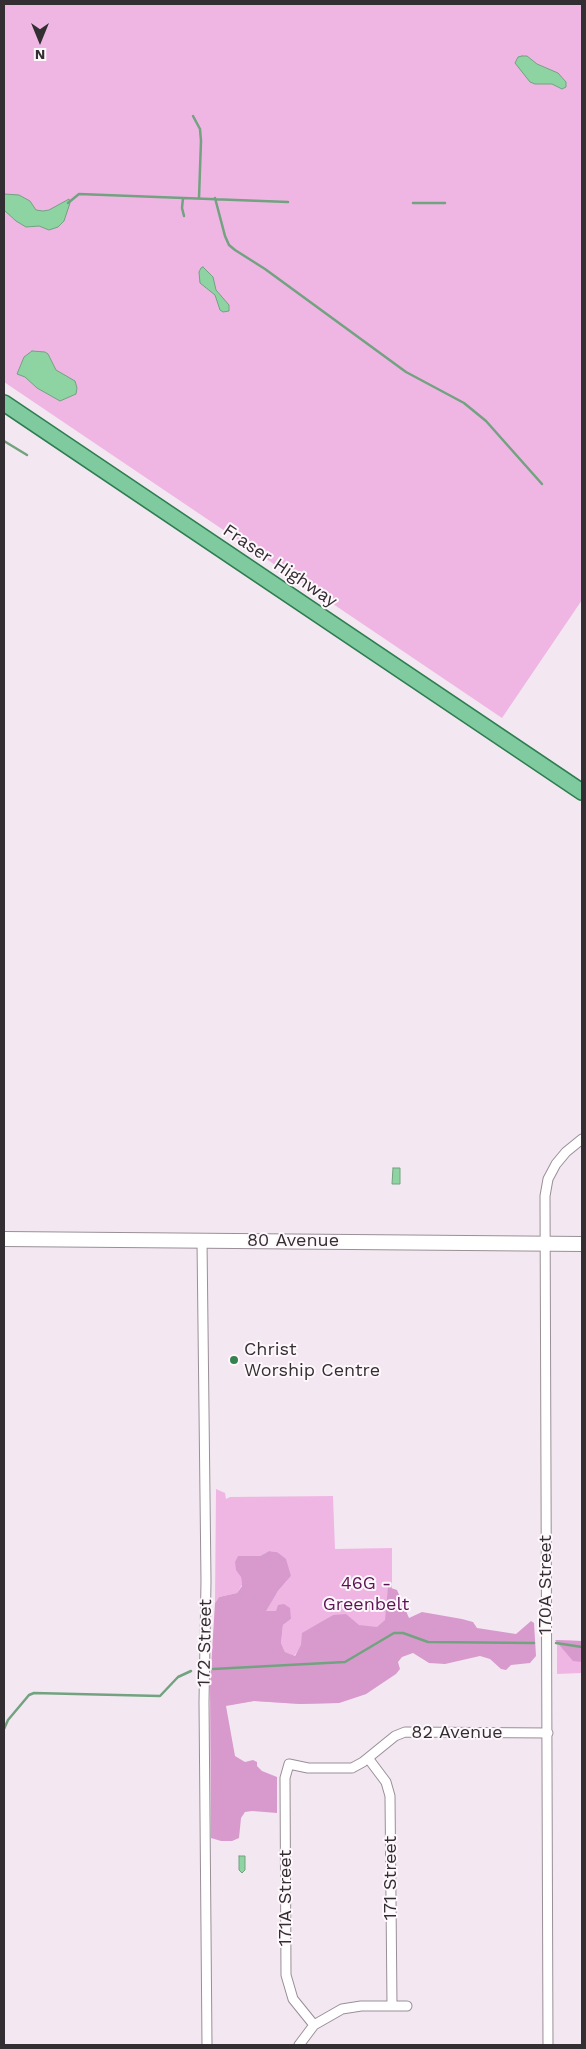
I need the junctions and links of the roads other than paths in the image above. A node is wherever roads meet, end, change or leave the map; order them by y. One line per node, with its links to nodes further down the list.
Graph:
1 (4, 403): 2 (main road, Fraser Highway)
2 (536, 760): 3 (main road, Fraser Highway); 4 (main road, Fraser Highway)
3 (582, 780)
4 (582, 792)
5 (582, 1139): 8 (street, 170A Street)
6 (4, 1239): 7 (main road, 80 Avenue)
7 (202, 1241): 8 (main road, 80 Avenue); 16 (street, 172 Street)
8 (545, 1243): 9 (main road, 80 Avenue); 10 (street, 170A Street)
9 (582, 1244)
10 (548, 1733): 11 (street, 82 Avenue); 18 (street, 170A Street)
11 (368, 1758): 12 (street, 82 Avenue); 13 (street, 171 Street)
12 (289, 1764): 15 (street, 171A Street)
13 (392, 2005): 14 (street); 15 (street)
14 (407, 2006)
15 (314, 2025): 17 (street)
16 (207, 2045)
17 (299, 2045)
18 (548, 2045)

